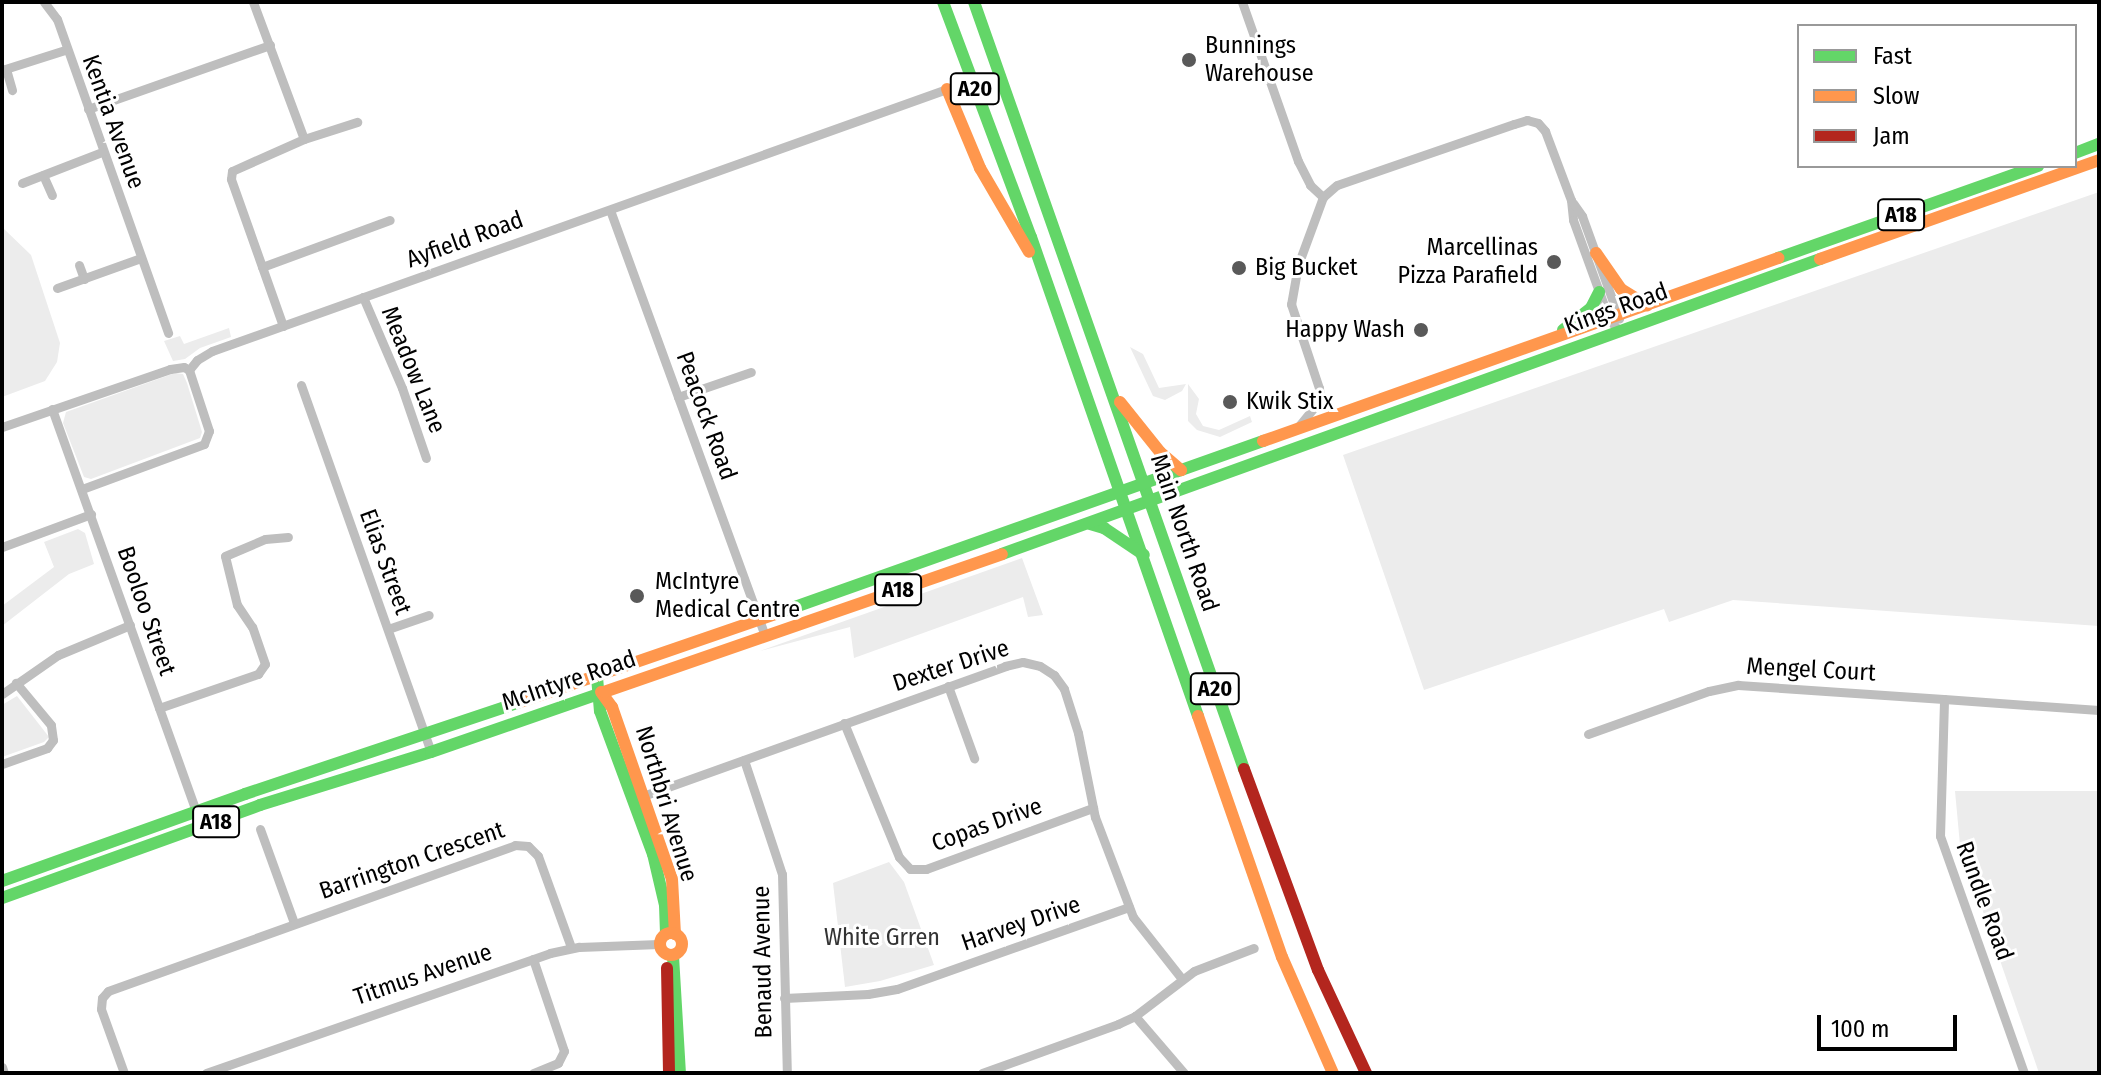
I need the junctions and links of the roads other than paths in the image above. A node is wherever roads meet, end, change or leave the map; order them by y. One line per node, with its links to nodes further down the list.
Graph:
1 (44, 2): 7 (street, Kentia Avenue)
2 (253, 2): 6 (street)
3 (943, 2): 32 (main road, Main North Road / A20)
4 (974, 2): 46 (main road, Main North Road / A20)
5 (1242, 2): 24 (street)
6 (270, 45): 11 (street); 13 (street)
7 (65, 50): 8 (street); 11 (street, Kentia Avenue)
8 (4, 70): 10 (street)
9 (947, 89): 26 (street, Ayfield Road); 32 (main road)
10 (12, 90)
11 (88, 109): 15 (street, Kentia Avenue)
12 (357, 122): 13 (street)
13 (304, 139): 31 (street)
14 (2099, 144): 16 (main road)
15 (102, 152): 21 (street); 29 (street, Kentia Avenue)
16 (2077, 152)
17 (2099, 160): 19 (main road, Kings Road / A18)
18 (2032, 168): 37 (main road, Kings Road / A18)
19 (2077, 168)
20 (2077, 168): 40 (main road, Kings Road / A18)
21 (43, 175): 22 (street); 23 (street)
22 (22, 183)
23 (52, 195)
24 (1323, 197): 25 (street); 50 (street)
25 (1571, 200): 28 (street); 35 (street)
26 (610, 210): 36 (street, Ayfield Road); 47 (street, Peacock Road)
27 (390, 220): 31 (street)
28 (1596, 253): 37 (main road); 38 (street)
29 (141, 258): 33 (street); 41 (street, Kentia Avenue)
30 (79, 265): 33 (street)
31 (262, 267): 39 (street)
32 (1045, 277): 55 (main road, Main North Road / A20)
33 (84, 279): 34 (street)
34 (57, 288)
35 (1599, 292): 38 (street); 42 (main road)
36 (363, 297): 39 (street, Ayfield Road); 51 (street, Meadow Lane)
37 (1647, 305): 38 (main road, Kings Road / A18)
38 (1614, 317): 40 (street); 42 (main road, Kings Road / A18)
39 (283, 326): 43 (street, Ayfield Road)
40 (1619, 331): 56 (main road, Kings Road / A18)
41 (168, 333)
42 (1550, 339): 50 (main road, Kings Road / A18)
43 (189, 370): 48 (street, Ayfield Road); 54 (street)
44 (751, 372): 47 (street)
45 (301, 385): 68 (street, Elias Street)
46 (1112, 391): 52 (main road); 53 (main road, Main North Road / A20)
47 (678, 397): 66 (street, Peacock Road)
48 (52, 409): 49 (street, Ayfield Road); 54 (street, Booloo Street)
49 (2, 427)
50 (1295, 429): 52 (main road, Kings Road / A18)
51 (426, 458)
52 (1181, 470): 53 (main road, Kings Road / A18)
53 (1142, 483): 55 (main road, Kings Road / A18); 56 (main road, Main North Road / A20)
54 (82, 489): 58 (street, Booloo Street)
55 (1121, 491): 57 (main road, Main North Road / A20); 63 (main road, McIntyre Road / A18)
56 (1149, 502): 57 (main road, McIntyre Road / A18); 112 (main road, Main North Road / A20)
57 (1127, 510): 59 (main road, McIntyre Road / A18); 62 (main road, Main North Road / A20)
58 (91, 514): 61 (street); 67 (street, Booloo Street)
59 (1090, 524): 62 (main road); 64 (main road, McIntyre Road / A18)
60 (288, 537): 76 (street)
61 (2, 547)
62 (1144, 555): 111 (main road, Main North Road / A20)
63 (937, 556): 64 (main road); 66 (main road, McIntyre Road / A18)
64 (979, 562): 69 (main road, McIntyre Road / A18)
65 (429, 615): 68 (street)
66 (759, 619): 69 (street, Peacock Road); 70 (main road, McIntyre Road / A18)
67 (130, 625): 71 (street); 76 (street, Booloo Street)
68 (388, 629): 80 (street, Elias Street)
69 (765, 636): 73 (main road, McIntyre Road / A18)
70 (597, 677): 73 (main road, Northbri Avenue); 80 (main road, McIntyre Road / A18)
71 (16, 683): 74 (street); 84 (street)
72 (948, 686): 78 (street, Dexter Drive); 82 (street); 86 (street, Dexter Drive)
73 (601, 692): 81 (main road, McIntyre Road / A18); 85 (main road, Northbri Avenue)
74 (2, 694)
75 (1944, 699): 77 (street); 79 (street, Mengel Court); 113 (street, Rundle Road)
76 (159, 708): 87 (street, Booloo Street)
77 (2099, 710)
78 (844, 723): 83 (street, Dexter Drive); 86 (street, Copas Drive)
79 (1588, 734)
80 (427, 736): 81 (street, Elias Street); 87 (main road, McIntyre Road / A18)
81 (431, 752): 88 (main road, McIntyre Road / A18)
82 (974, 758)
83 (744, 760): 85 (street, Dexter Drive); 99 (street, Benaud Avenue)
84 (2, 764)
85 (639, 798): 94 (main road, Northbri Avenue)
86 (1093, 808): 92 (street, Dexter Drive)
87 (196, 811): 88 (street, Booloo Street); 90 (main road, McIntyre Road / A18)
88 (202, 827): 91 (main road, McIntyre Road / A18)
89 (260, 829): 93 (street, Barrington Crescent)
90 (2, 881)
91 (2, 898)
92 (1129, 907): 98 (street, Dexter Drive); 99 (street, Harvey Drive)
93 (294, 923): 95 (street, Barrington Crescent); 103 (street, Barrington Crescent)
94 (668, 945): 95 (street, Titmus Avenue); 106 (main road, Northbri Avenue); 107 (main road, Northbri Avenue)
95 (571, 947): 97 (street, Titmus Avenue)
96 (1254, 948): 98 (street)
97 (533, 959): 104 (street, Titmus Avenue); 105 (street)
98 (1182, 979): 100 (street)
99 (784, 998): 108 (street, Benaud Avenue)
100 (1135, 1016): 109 (street); 110 (street)
101 (2, 1067): 102 (street)
102 (4, 1073)
103 (124, 1073)
104 (206, 1073)
105 (533, 1073)
106 (669, 1073)
107 (680, 1073)
108 (787, 1073)
109 (982, 1073)
110 (1184, 1073)
111 (1333, 1073)
112 (1366, 1073)
113 (2024, 1073)

